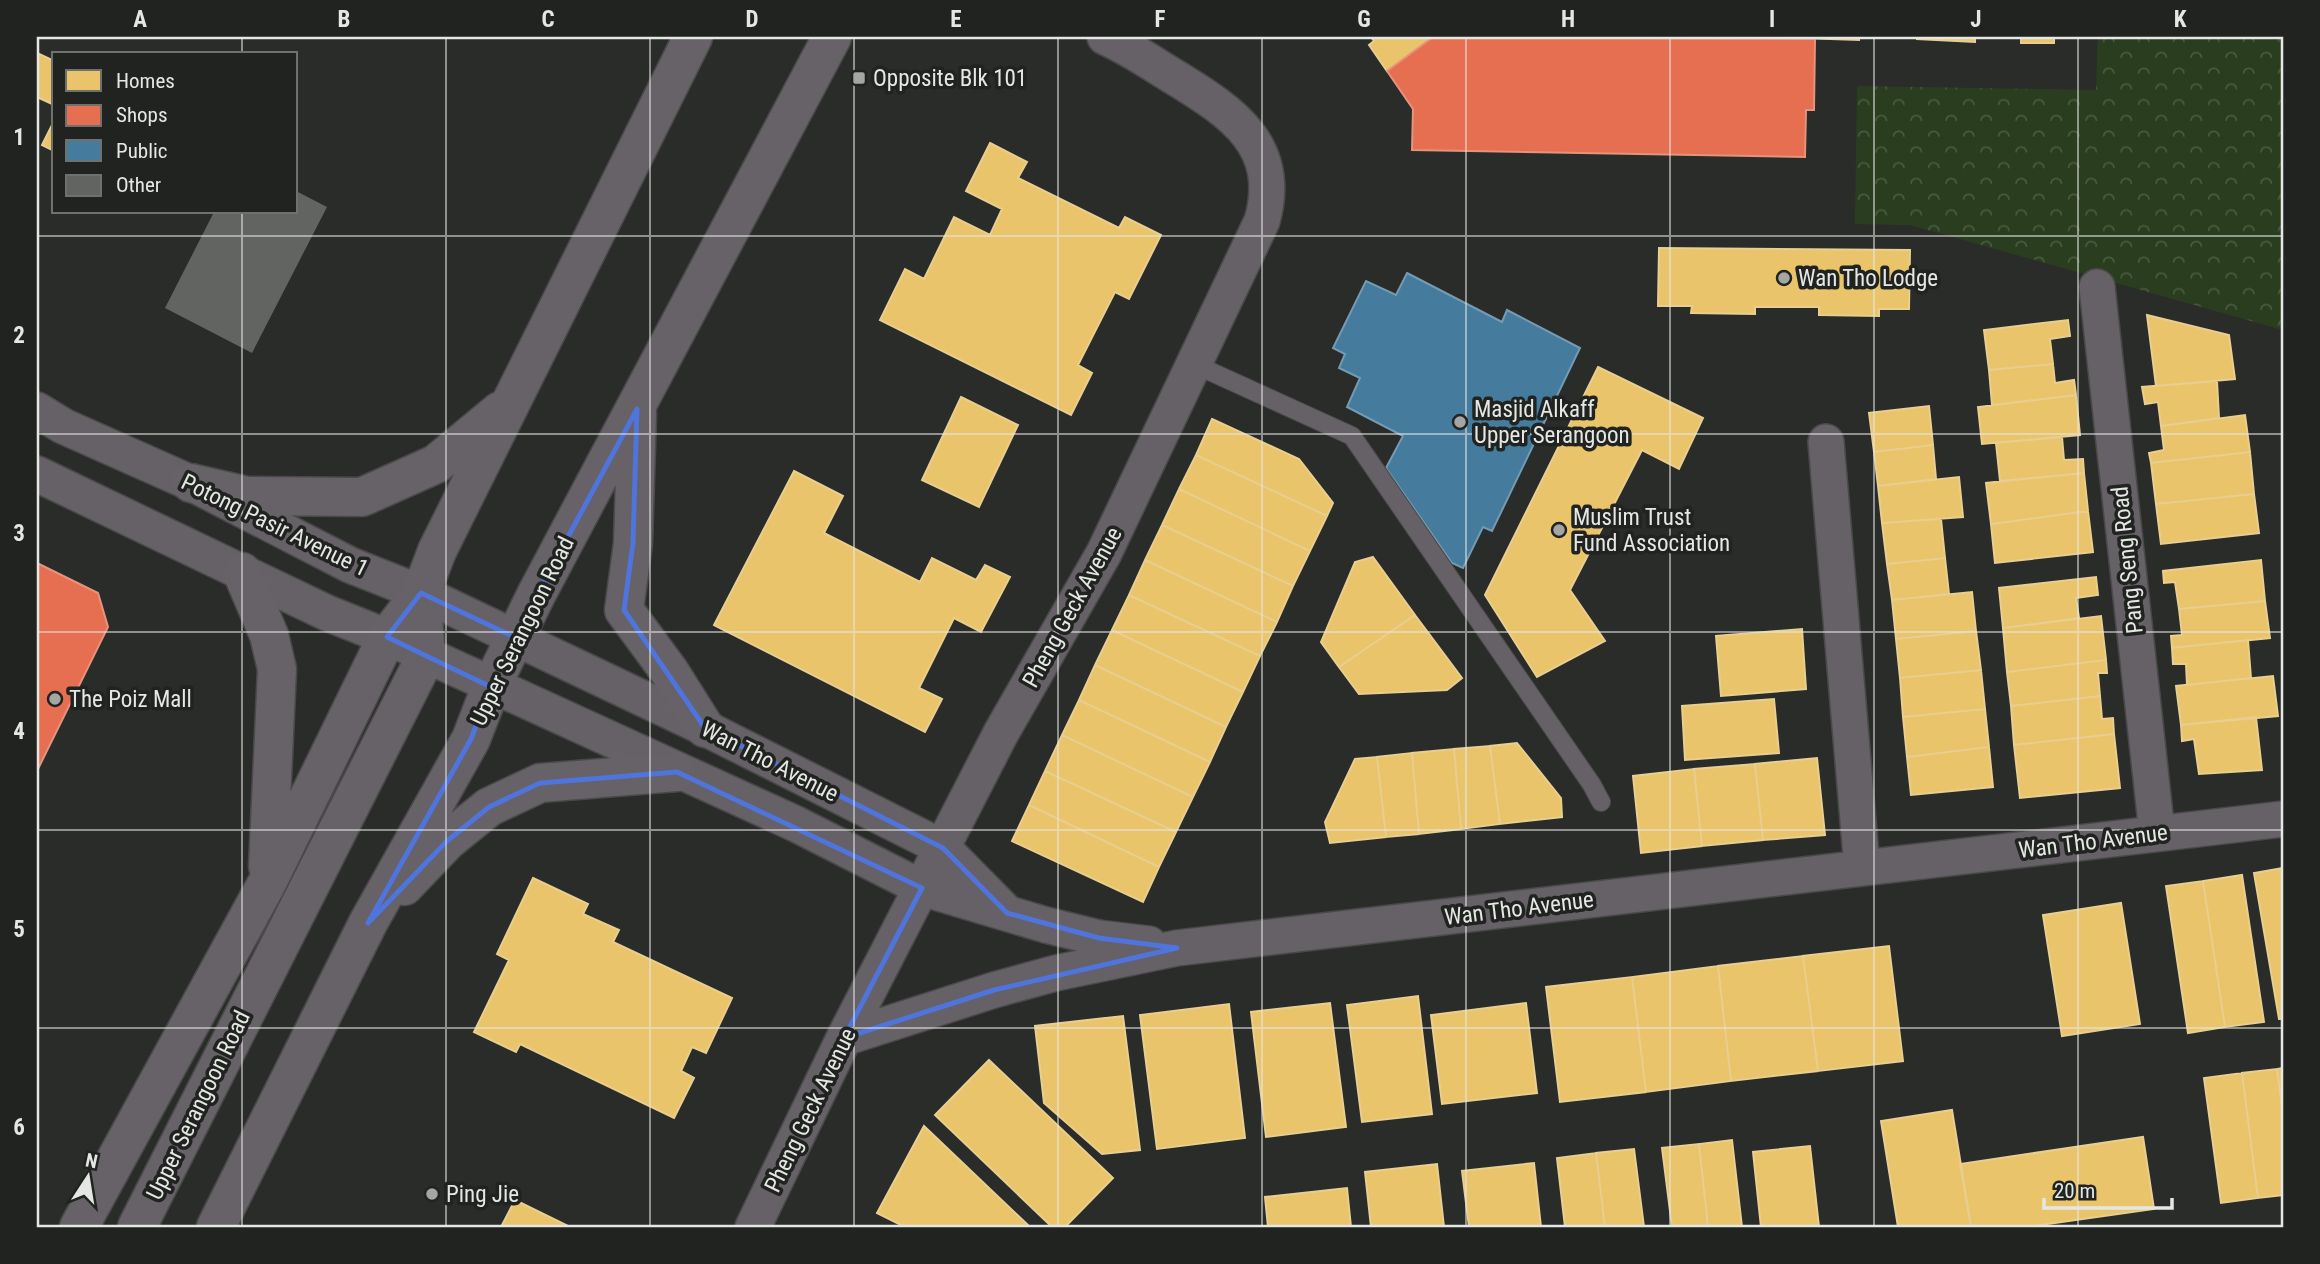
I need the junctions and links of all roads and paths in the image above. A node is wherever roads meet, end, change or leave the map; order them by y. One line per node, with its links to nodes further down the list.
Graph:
1 (692, 37): 6 (main road)
2 (832, 37): 7 (main road, Upper Serangoon Road)
3 (1105, 37): 5 (street, Pheng Geck Avenue)
4 (2097, 287): 22 (street, Pang Seng Road)
5 (1196, 365): 20 (lane); 23 (street, Pheng Geck Avenue)
6 (509, 403): 11 (main road); 13 (main road)
7 (637, 409): 15 (main road, Upper Serangoon Road); 18 (main road)
8 (37, 410): 11 (street, Potong Pasir Avenue 1)
9 (1826, 442): 24 (street)
10 (37, 474): 12 (street)
11 (191, 483): 13 (street, Potong Pasir Avenue 1)
12 (242, 572): 14 (street); 25 (main road)
13 (421, 593): 14 (main road); 15 (street, Potong Pasir Avenue 1); 16 (main road)
14 (387, 637): 16 (street); 25 (main road)
15 (514, 638): 17 (main road, Upper Serangoon Road); 18 (street, Wan Tho Avenue)
16 (426, 656): 17 (street); 33 (main road, Upper Serangoon Road)
17 (491, 687): 19 (street, Wan Tho Avenue); 28 (main road, Upper Serangoon Road)
18 (705, 728): 23 (street, Wan Tho Avenue)
19 (677, 772): 26 (street, Wan Tho Avenue); 28 (main road)
20 (1601, 802)
21 (2283, 819): 22 (street, Wan Tho Avenue)
22 (2157, 833): 24 (street, Wan Tho Avenue)
23 (943, 848): 26 (street, Pheng Geck Avenue); 27 (street, Wan Tho Avenue)
24 (1862, 868): 29 (street, Wan Tho Avenue)
25 (267, 883): 32 (main road)
26 (922, 888): 27 (street, Wan Tho Avenue); 30 (street, Pheng Geck Avenue)
27 (1007, 913): 29 (street, Wan Tho Avenue)
28 (368, 923): 31 (main road, Upper Serangoon Road)
29 (1177, 948): 30 (street, Wan Tho Avenue)
30 (844, 1038): 34 (street, Pheng Geck Avenue)
31 (223, 1217)
32 (79, 1227)
33 (137, 1227)
34 (753, 1227)

